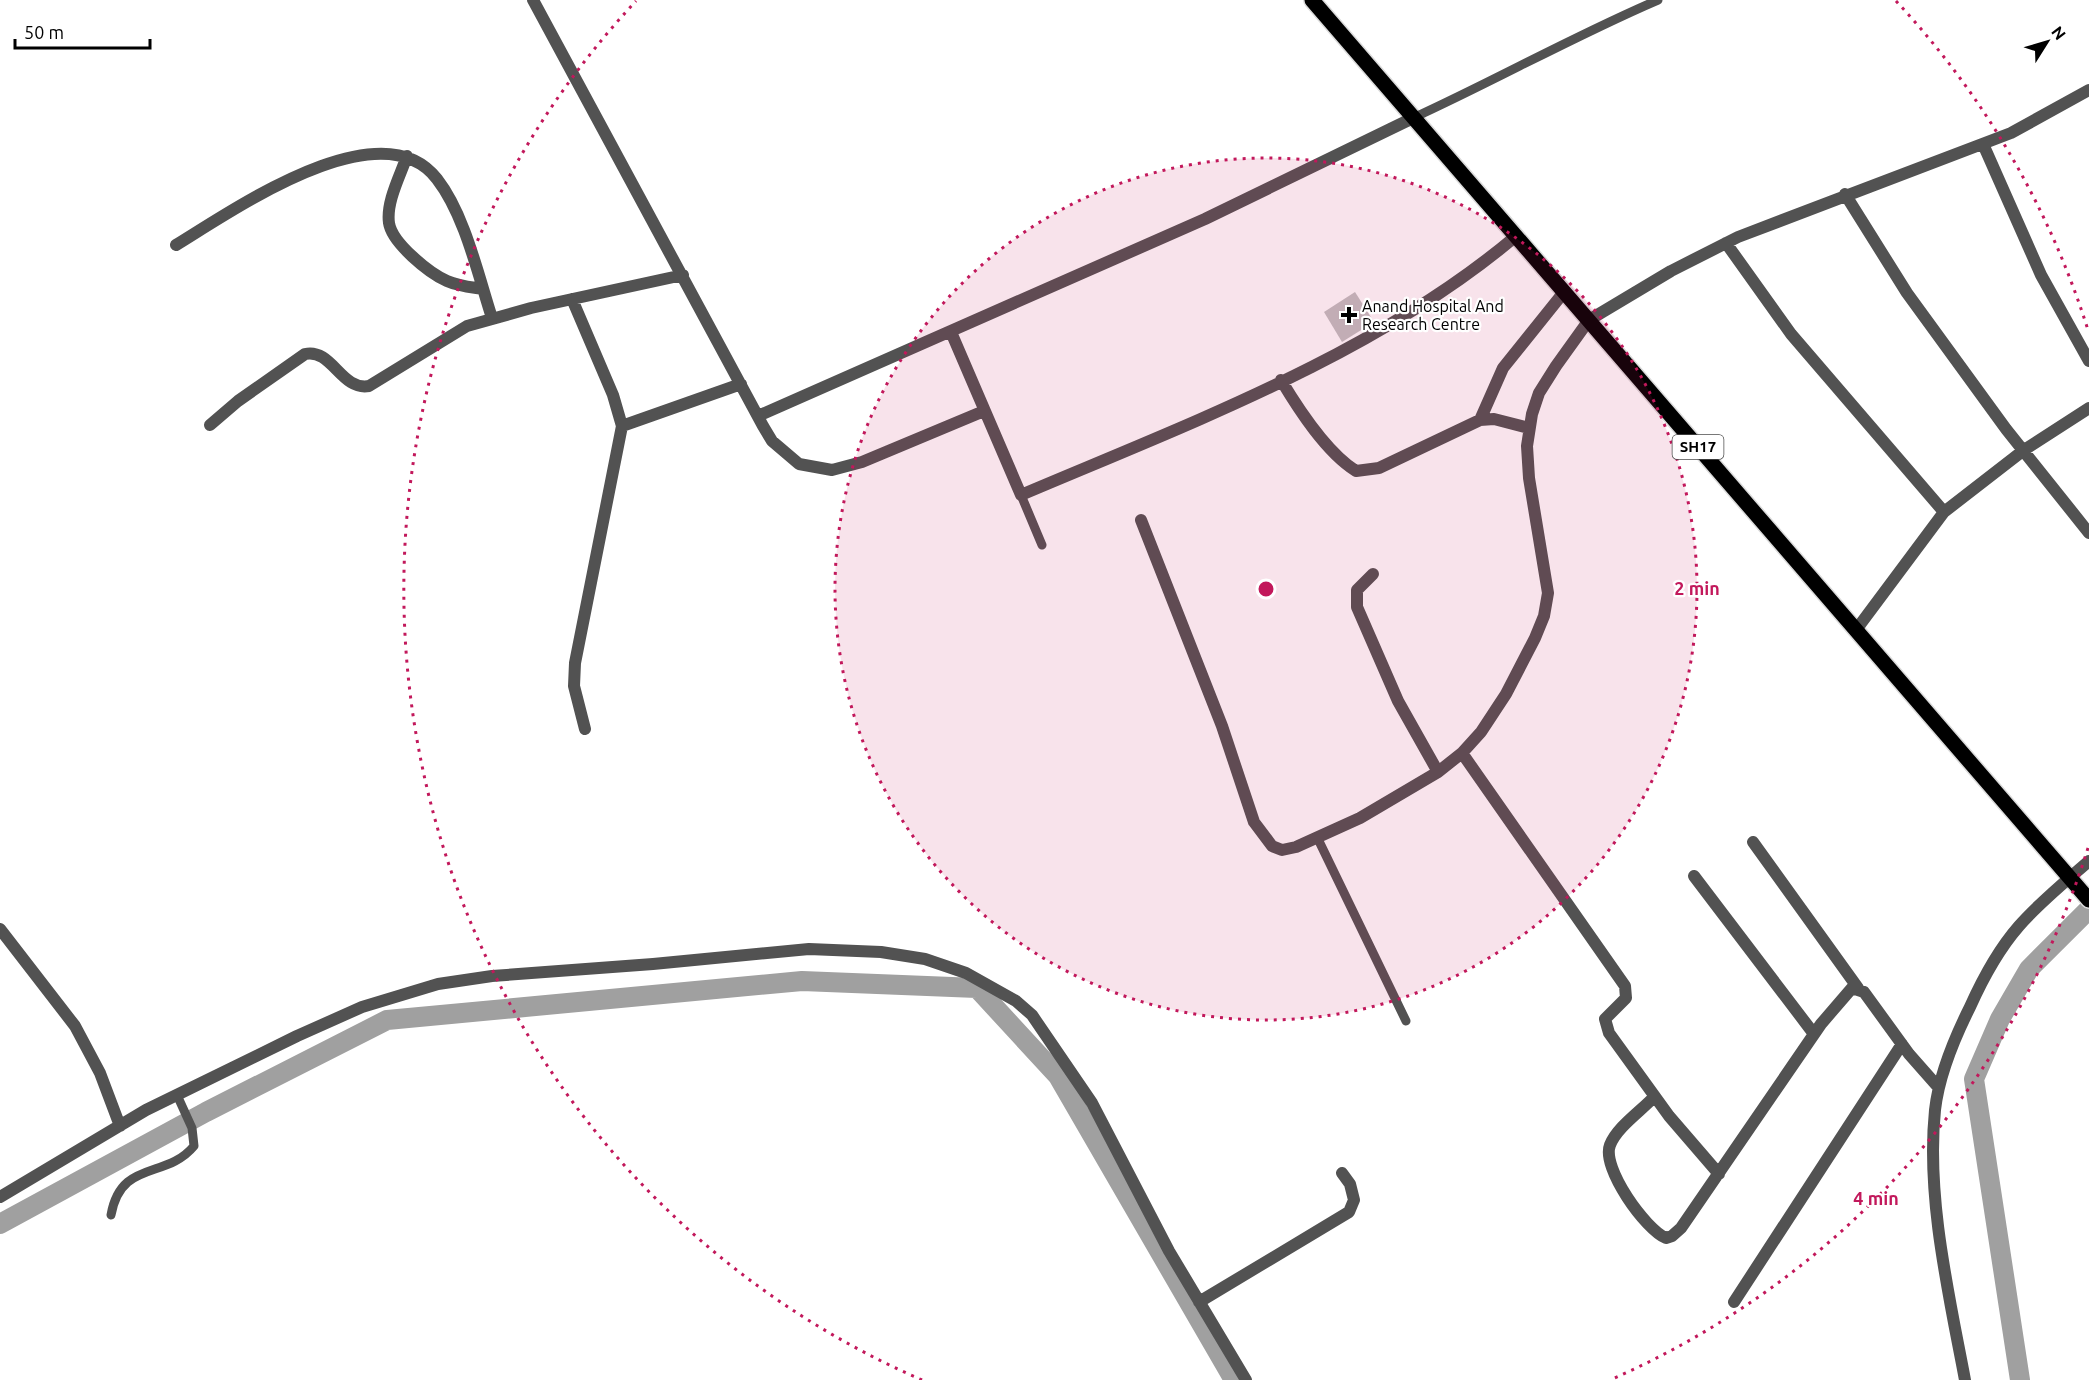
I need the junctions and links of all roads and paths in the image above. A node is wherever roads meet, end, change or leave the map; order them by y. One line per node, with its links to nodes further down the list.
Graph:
1 (533, 0): 12 (street)
2 (1312, 0): 5 (main road, SH17)
3 (1658, 0): 5 (lane)
4 (2089, 90): 6 (street)
5 (1413, 118): 9 (main road, SH17); 18 (street)
6 (1983, 144): 8 (street); 19 (street)
7 (407, 156): 11 (street); 13 (street); 13 (street)
8 (1845, 194): 10 (street); 29 (street)
9 (1516, 236): 14 (main road, SH17); 20 (street)
10 (1726, 243): 17 (street); 31 (street)
11 (177, 245)
12 (683, 275): 15 (street); 21 (street)
13 (483, 289): 16 (street)
14 (1564, 292): 17 (main road, SH17); 25 (street)
15 (572, 299): 16 (street); 27 (street)
16 (492, 318): 26 (street)
17 (1589, 320): 28 (street); 36 (main road, SH17)
18 (951, 332): 23 (street); 24 (street)
19 (2089, 361)
20 (1281, 380): 25 (street); 30 (street)
21 (741, 384): 24 (street); 27 (street)
22 (2089, 408): 29 (street)
23 (984, 411): 24 (street); 30 (street)
24 (758, 416)
25 (1480, 420): 28 (street)
26 (210, 425)
27 (622, 426): 37 (street)
28 (1529, 428): 38 (street)
29 (2024, 450): 31 (street); 33 (street)
30 (1021, 495): 34 (lane)
31 (1944, 512): 36 (street)
32 (1141, 520): 40 (street)
33 (2089, 533)
34 (1042, 545)
35 (1373, 574): 39 (street)
36 (1856, 630): 44 (main road, SH17)
37 (585, 729)
38 (1462, 753): 39 (street); 53 (street)
39 (1438, 772): 40 (street)
40 (1317, 837): 48 (lane)
41 (1753, 842): 47 (street)
42 (2089, 861): 44 (street)
43 (1694, 876): 49 (street)
44 (2070, 878): 45 (main road, SH17); 51 (street)
45 (2087, 897)
46 (0, 929): 54 (street)
47 (1858, 988): 49 (street); 50 (street)
48 (1406, 1021)
49 (1814, 1034): 56 (street)
50 (1902, 1044): 51 (street); 60 (street)
51 (1939, 1088): 62 (street)
52 (177, 1095): 54 (street); 58 (lane); 59 (street)
53 (1654, 1097): 56 (street); 56 (street)
54 (120, 1126): 57 (street)
55 (1342, 1173): 59 (street)
56 (1719, 1174)
57 (0, 1197)
58 (111, 1215)
59 (1200, 1302): 61 (street)
60 (1734, 1302)
61 (1246, 1380)
62 (1965, 1380)

